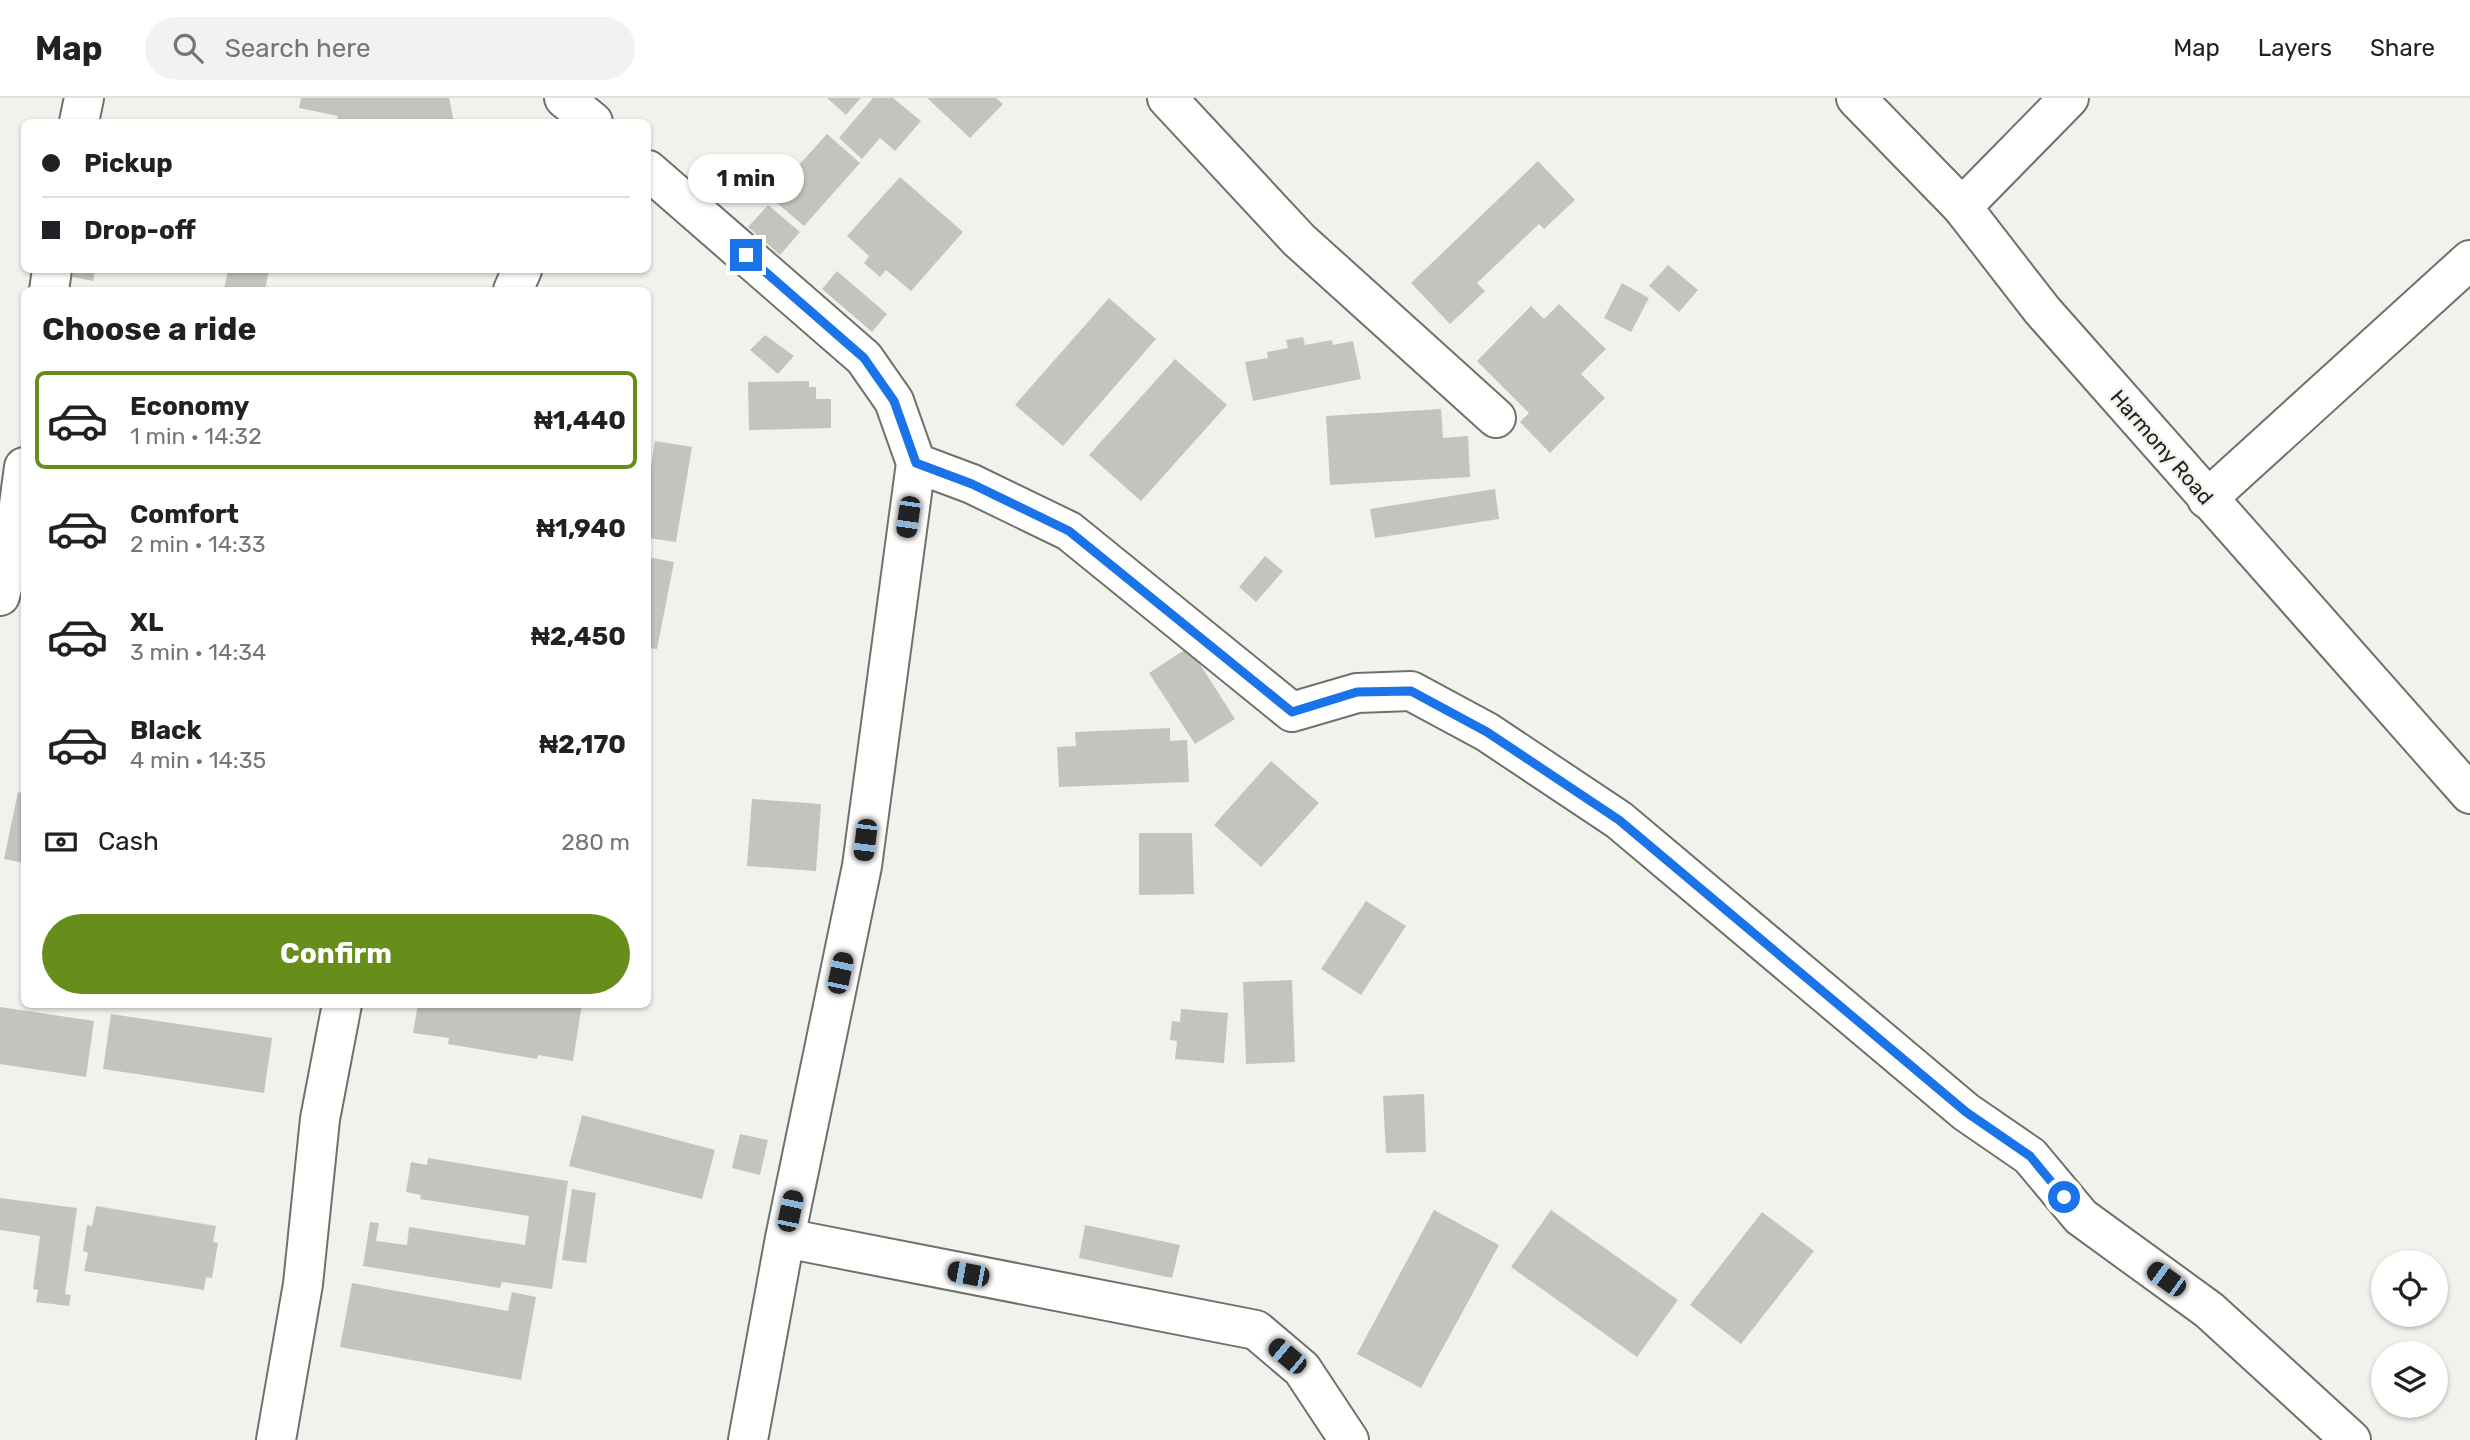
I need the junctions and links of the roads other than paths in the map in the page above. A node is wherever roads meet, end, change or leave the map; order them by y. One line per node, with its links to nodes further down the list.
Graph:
1 (84, 98): 5 (street)
2 (1167, 98): 9 (street)
3 (1856, 98): 7 (street, Harmony Road)
4 (2070, 98): 7 (street)
5 (80, 119)
6 (651, 173): 10 (street)
7 (1962, 207): 12 (street, Harmony Road)
8 (2470, 261): 12 (street)
9 (1496, 418)
10 (916, 463): 16 (street); 20 (street)
11 (21, 490): 13 (street)
12 (2207, 499): 14 (street, Harmony Road)
13 (0, 596)
14 (2470, 793)
15 (341, 1008): 17 (street)
16 (785, 1238): 18 (street); 19 (street)
17 (276, 1440)
18 (748, 1440)
19 (1349, 1440)
20 (2351, 1440)

